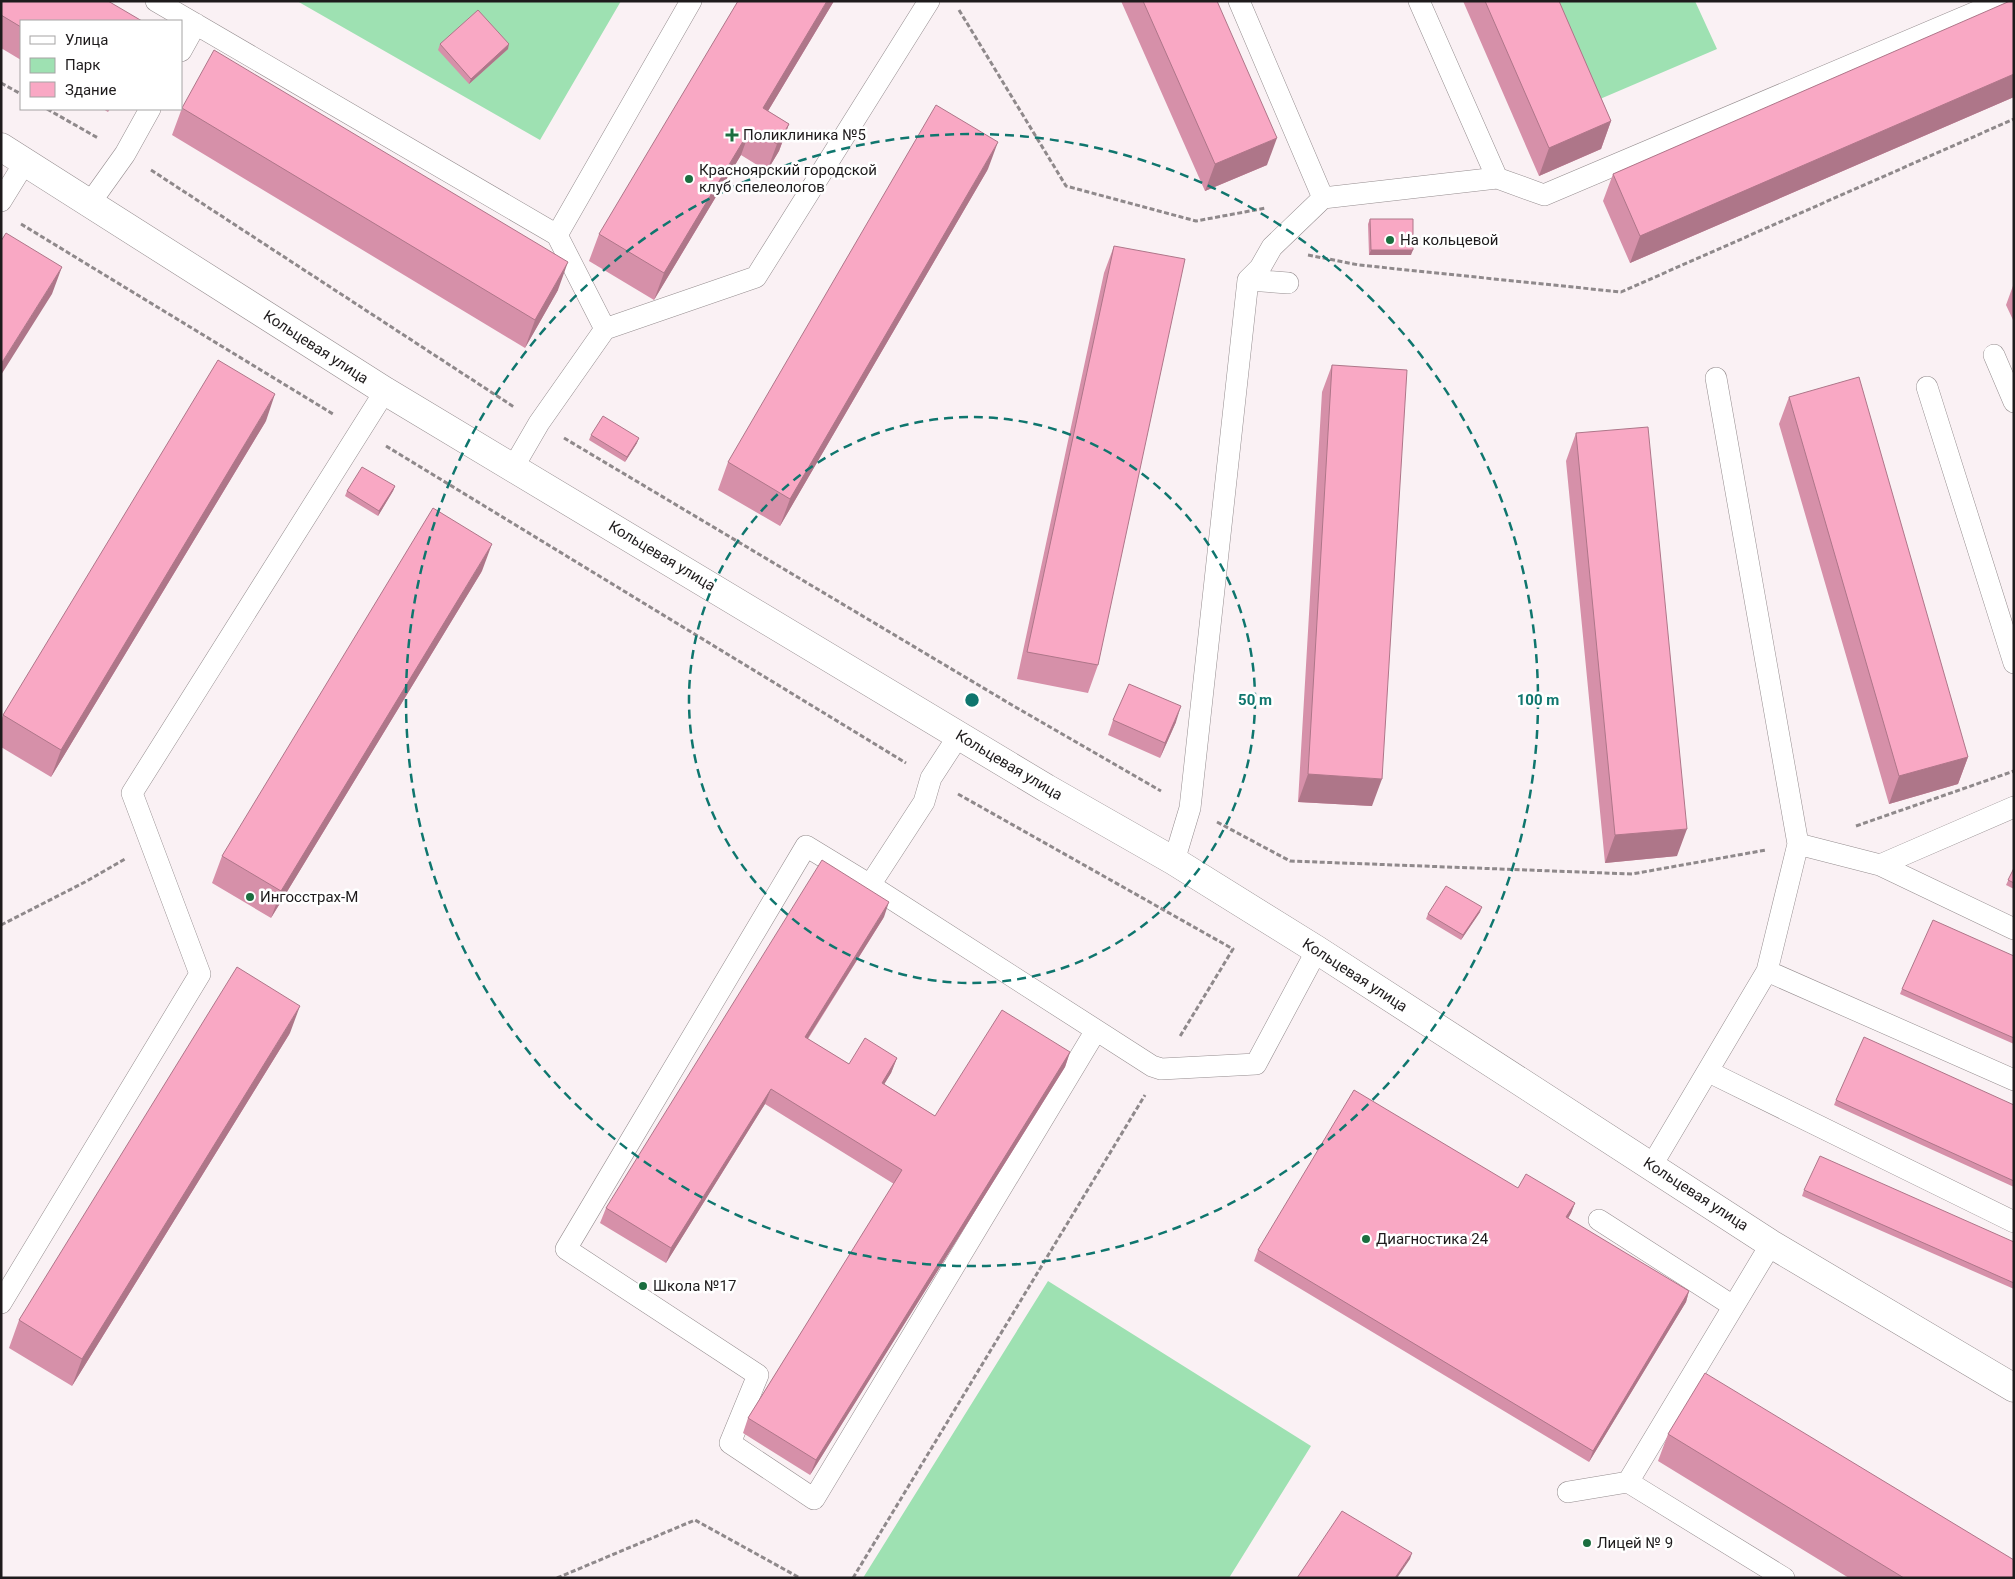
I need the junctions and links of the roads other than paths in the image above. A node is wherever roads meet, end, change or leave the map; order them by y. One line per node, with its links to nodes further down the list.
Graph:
1 (156, 1): 7 (lane)
2 (691, 1): 16 (lane)
3 (929, 1): 19 (lane)
4 (1239, 1): 13 (lane)
5 (1419, 1): 12 (lane)
6 (2002, 1): 12 (lane)
7 (196, 24): 8 (lane); 16 (lane)
8 (182, 49)
9 (149, 110): 15 (lane)
10 (1, 147): 11 (street, Кольцевая улица)
11 (25, 162): 14 (lane); 15 (street, Кольцевая улица)
12 (1497, 178): 13 (lane)
13 (1323, 198): 17 (lane)
14 (1, 201)
15 (90, 203): 23 (street, Кольцевая улица)
16 (557, 235): 19 (lane)
17 (1248, 280): 18 (lane); 30 (lane)
18 (1288, 283)
19 (605, 330): 25 (lane)
20 (1994, 355): 24 (lane)
21 (1716, 378): 29 (lane)
22 (1927, 388): 26 (lane)
23 (385, 391): 25 (street, Кольцевая улица); 43 (lane)
24 (2014, 402)
25 (514, 466): 27 (street, Кольцевая улица)
26 (2014, 663)
27 (959, 735): 30 (street, Кольцевая улица); 32 (lane)
28 (2014, 807): 31 (lane)
29 (1798, 844): 31 (lane); 35 (lane)
30 (1174, 861): 34 (street, Кольцевая улица)
31 (1880, 865): 33 (lane)
32 (870, 885): 36 (lane); 36 (lane)
33 (2014, 929)
34 (1317, 950): 36 (lane); 39 (street, Кольцевая улица)
35 (1766, 971): 37 (lane); 38 (lane)
36 (1095, 1032)
37 (1709, 1072): 39 (lane); 41 (lane)
38 (2014, 1080)
39 (1652, 1165): 42 (street, Кольцевая улица)
40 (1599, 1220): 44 (lane)
41 (2014, 1222)
42 (1772, 1244): 44 (lane); 45 (street, Кольцевая улица)
43 (1, 1303)
44 (1733, 1306): 46 (lane)
45 (2014, 1388)
46 (1628, 1482): 47 (lane); 48 (lane)
47 (1568, 1492)
48 (1784, 1578)

